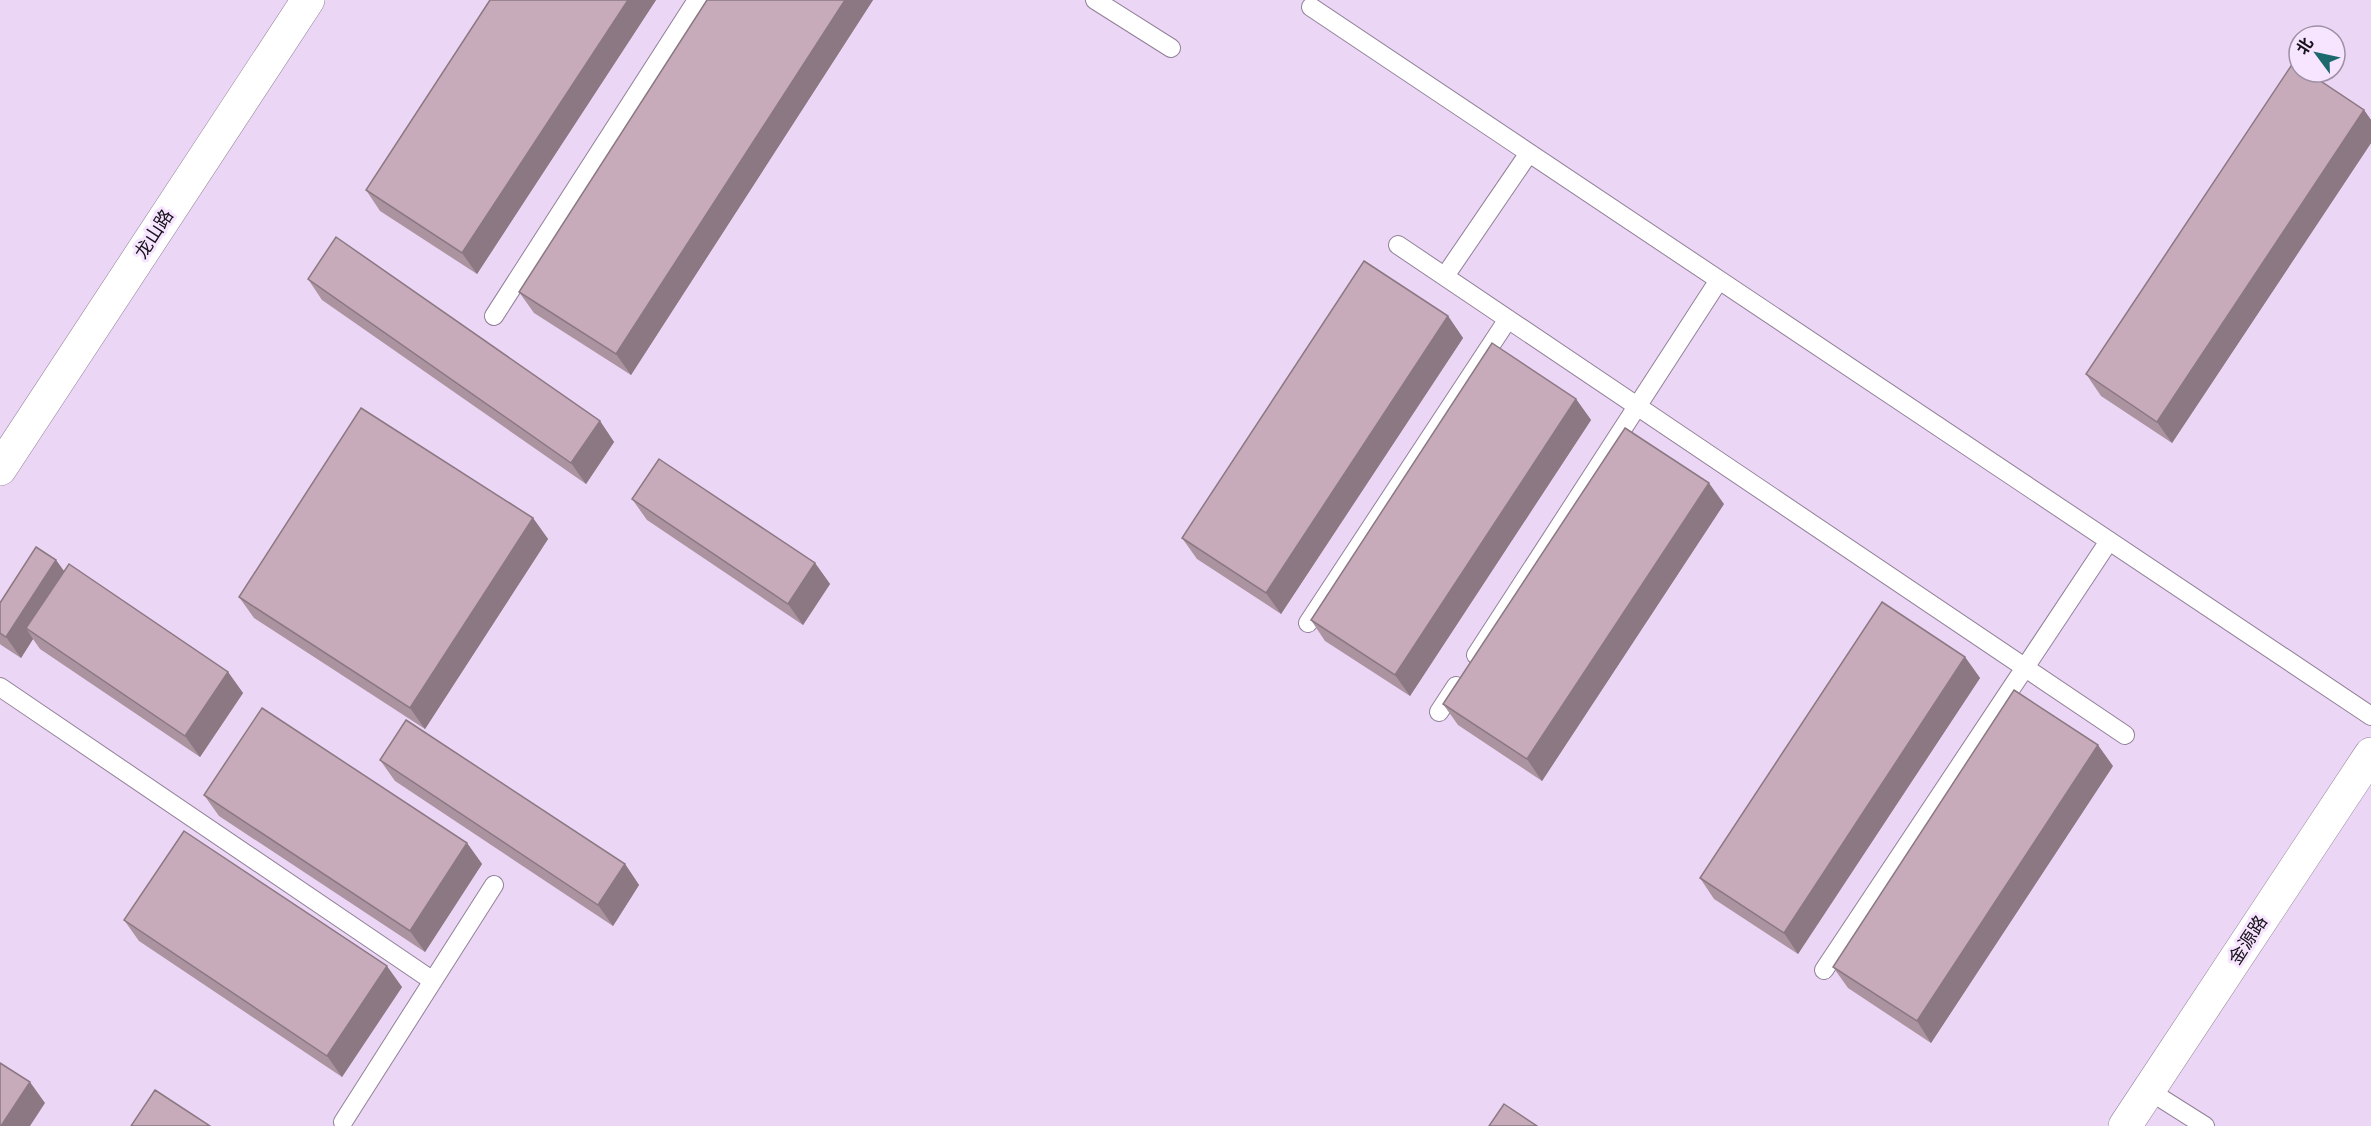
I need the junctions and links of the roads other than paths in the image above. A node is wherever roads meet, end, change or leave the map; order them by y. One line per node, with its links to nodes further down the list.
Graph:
1 (308, 0): 13 (street, 龙山路)
2 (697, 0): 10 (lane)
3 (1095, 0): 5 (lane)
4 (1311, 8): 6 (lane)
5 (1171, 48)
6 (1529, 153): 8 (lane); 9 (lane)
7 (1398, 245): 8 (lane)
8 (1444, 276): 11 (lane)
9 (1719, 280): 12 (lane); 14 (lane)
10 (494, 316)
11 (1508, 319): 12 (lane); 15 (lane)
12 (1637, 406): 16 (lane); 18 (lane)
13 (0, 469)
14 (2109, 541): 16 (lane); 19 (lane)
15 (1308, 623)
16 (2025, 668): 20 (lane); 23 (lane)
17 (0, 687): 24 (lane)
18 (1439, 712)
19 (2371, 716)
20 (2125, 735)
21 (2371, 754): 25 (street, 金源路)
22 (494, 885): 24 (lane)
23 (1824, 970)
24 (433, 981): 26 (lane)
25 (2148, 1090): 27 (street, 金源路); 28 (lane)
26 (343, 1122)
27 (2125, 1126)
28 (2205, 1126)

